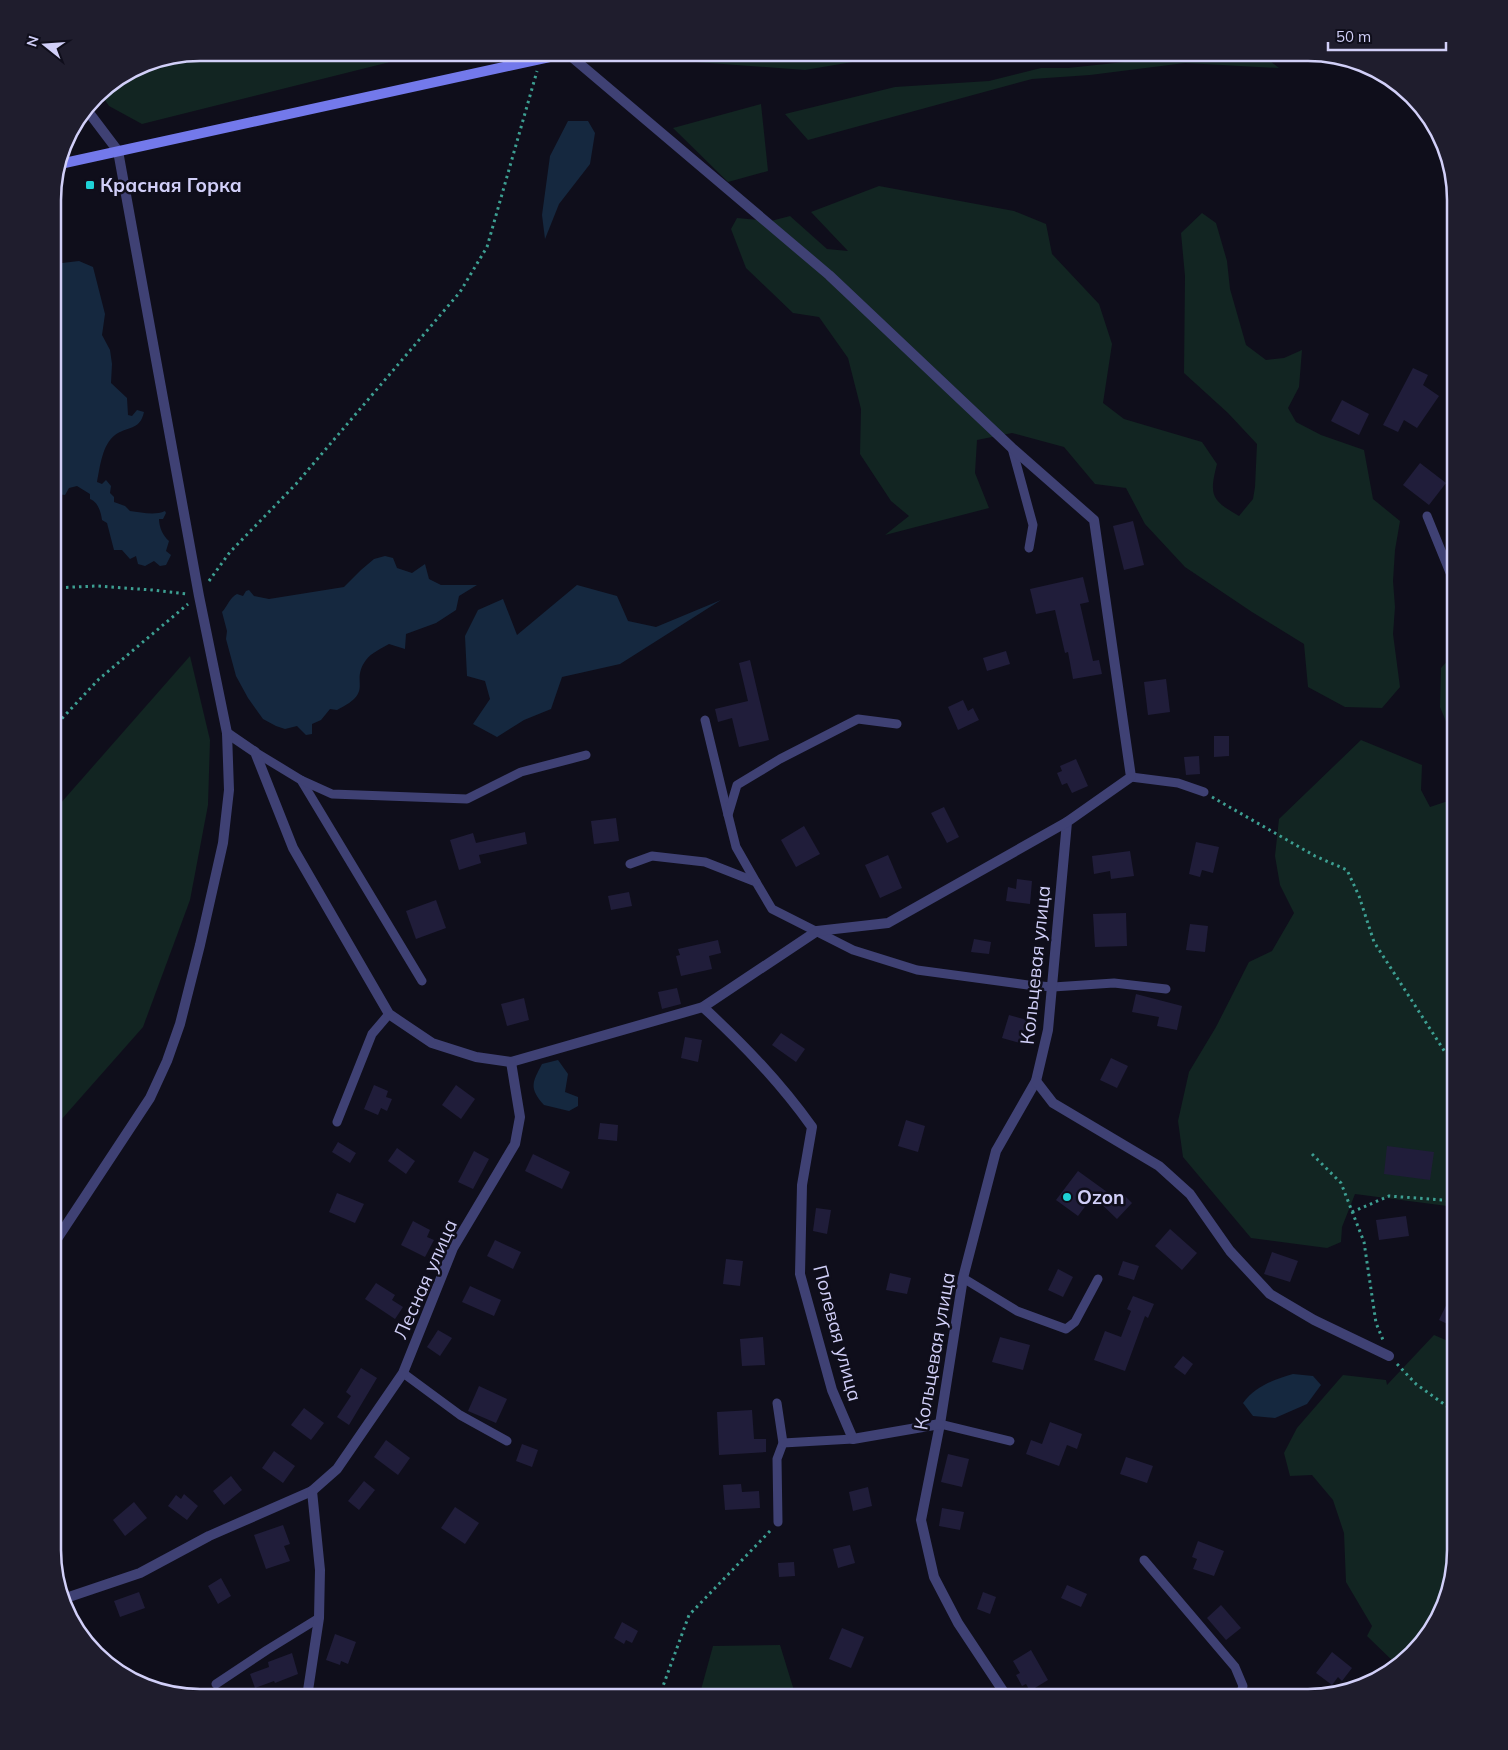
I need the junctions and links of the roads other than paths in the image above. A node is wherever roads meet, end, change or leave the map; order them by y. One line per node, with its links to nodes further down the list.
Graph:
1 (529, 61): 4 (main road)
2 (577, 61): 6 (street)
3 (90, 115): 4 (street)
4 (118, 151): 5 (main road); 12 (street)
5 (67, 163)
6 (1012, 448): 8 (lane); 15 (street)
7 (1427, 516): 9 (lane)
8 (1029, 548)
9 (1447, 565)
10 (705, 720): 18 (lane)
11 (897, 724): 18 (lane)
12 (227, 733): 13 (street); 31 (street)
13 (255, 752): 16 (lane); 27 (street)
14 (586, 755): 16 (lane)
15 (1131, 777): 17 (lane); 19 (street)
16 (301, 780): 23 (lane)
17 (1204, 792)
18 (728, 814): 21 (lane)
19 (1066, 822): 22 (street); 24 (street, Кольцевая улица)
20 (630, 864): 21 (lane)
21 (756, 882): 22 (lane)
22 (817, 931): 24 (lane); 26 (street)
23 (422, 981)
24 (1053, 987): 25 (lane); 29 (street, Кольцевая улица)
25 (1166, 989)
26 (703, 1007): 28 (street); 38 (street, Полевая улица)
27 (388, 1014): 28 (street); 30 (lane)
28 (511, 1062): 35 (street, Лесная улица)
29 (1036, 1081): 32 (street, Кольцевая улица); 34 (street)
30 (337, 1122)
31 (61, 1233)
32 (963, 1278): 33 (lane); 37 (street, Кольцевая улица)
33 (1098, 1279)
34 (1389, 1356)
35 (403, 1372): 39 (lane); 42 (street, Лесная улица)
36 (776, 1404): 41 (lane)
37 (940, 1424): 38 (street); 40 (lane); 49 (street, Кольцевая улица)
38 (853, 1439): 41 (lane)
39 (507, 1441)
40 (1010, 1441)
41 (783, 1443): 43 (lane)
42 (312, 1491): 45 (street, Лесная улица); 46 (street)
43 (778, 1522)
44 (1144, 1560): 50 (lane)
45 (70, 1597)
46 (319, 1618): 47 (lane); 48 (street)
47 (216, 1684)
48 (308, 1689)
49 (1001, 1689)
50 (1242, 1689)

